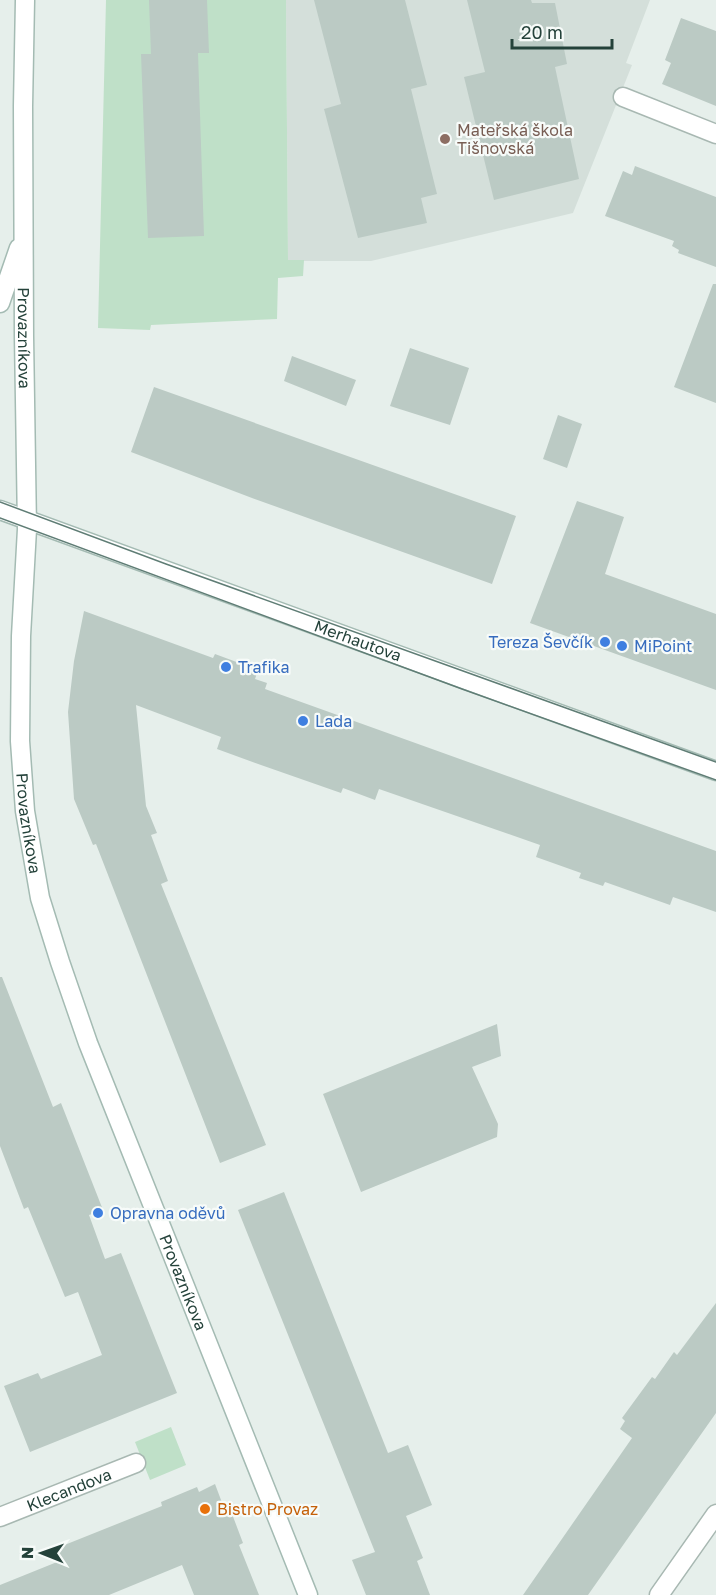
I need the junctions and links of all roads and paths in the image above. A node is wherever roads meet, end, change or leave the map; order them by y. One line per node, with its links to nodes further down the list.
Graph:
1 (25, 0): 4 (main road, Provazníkova)
2 (623, 97): 3 (main road)
3 (716, 134)
4 (25, 232): 5 (main road); 7 (main road, Provazníkova)
5 (0, 303)
6 (0, 510): 7 (main road, Merhautova)
7 (27, 521): 8 (main road, Merhautova); 12 (main road, Provazníkova)
8 (716, 771)
9 (136, 1463): 11 (main road, Klecandova)
10 (716, 1514): 13 (main road)
11 (0, 1517)
12 (308, 1595)
13 (659, 1595)

